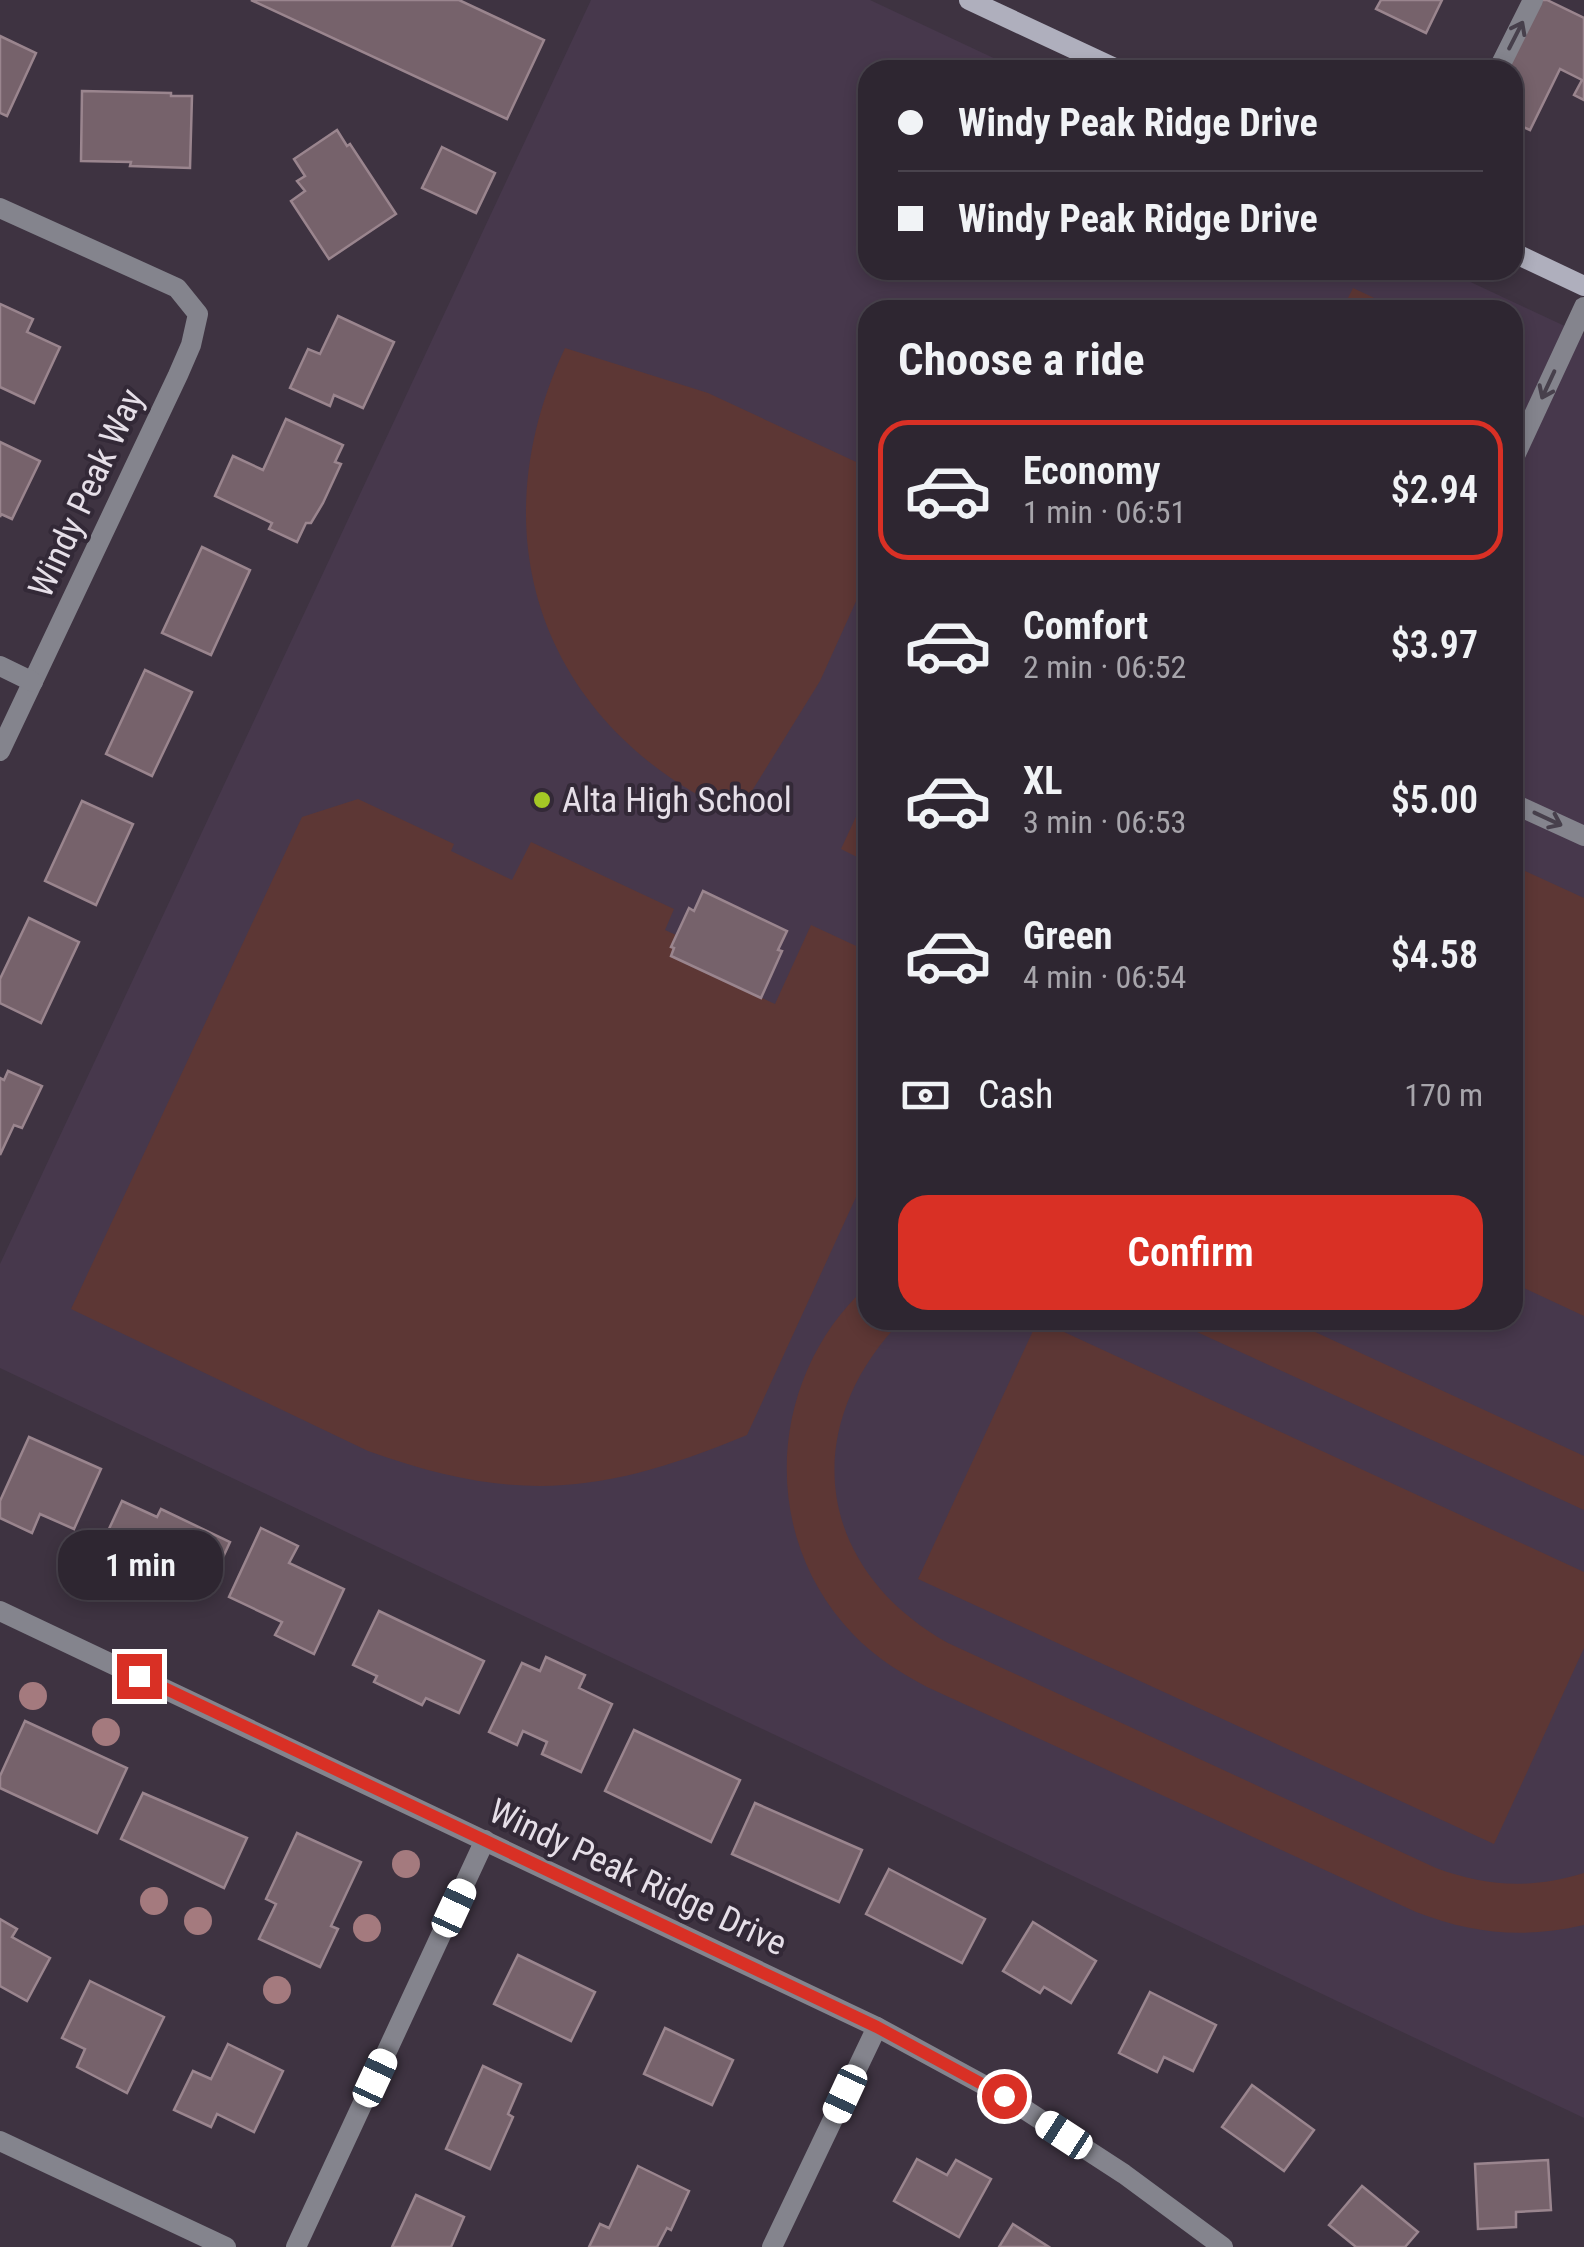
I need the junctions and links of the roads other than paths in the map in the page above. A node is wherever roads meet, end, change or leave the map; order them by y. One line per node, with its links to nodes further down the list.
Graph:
1 (968, 0): 3 (street)
2 (1533, 0): 4 (street, one-way to 2)
3 (1098, 60)
4 (1503, 60)
5 (0, 208): 11 (street, Windy Peak Way)
6 (1523, 257): 7 (street)
7 (1584, 286)
8 (1584, 307): 9 (street, one-way to 9)
9 (1523, 438)
10 (0, 666): 11 (street)
11 (33, 682): 12 (street, Windy Peak Way)
12 (0, 752)
13 (1523, 808): 14 (street, one-way to 14)
14 (1584, 836)
15 (0, 1610): 16 (street, Windy Peak Ridge Drive)
16 (485, 1840): 17 (street, Windy Peak Ridge Drive); 20 (street)
17 (877, 2027): 21 (street); 22 (street, Windy Peak Ridge Drive)
18 (0, 2141): 19 (street)
19 (226, 2247)
20 (296, 2247)
21 (772, 2247)
22 (1223, 2247)

